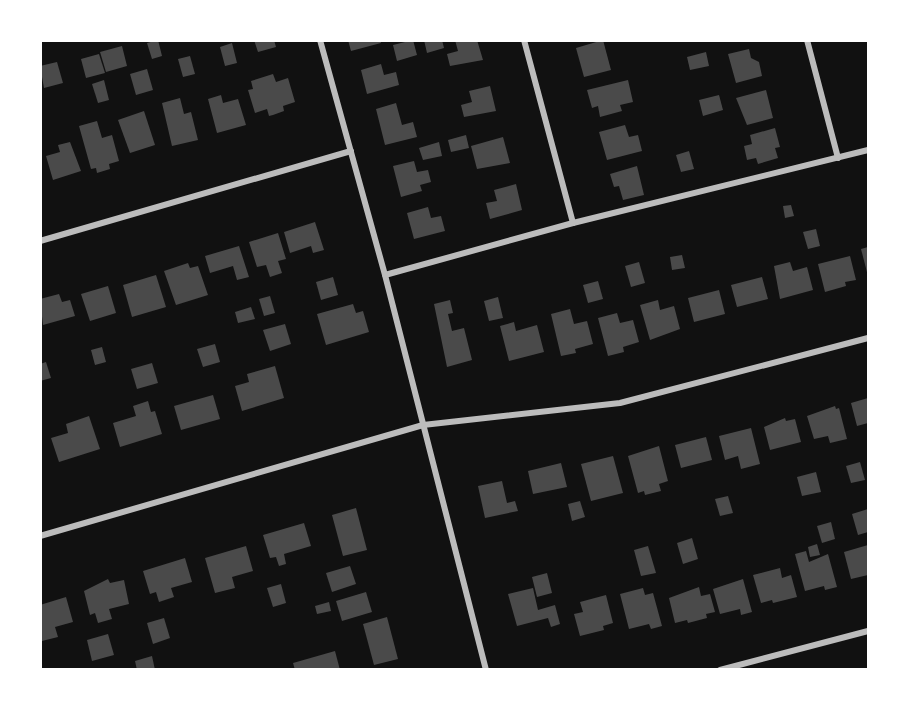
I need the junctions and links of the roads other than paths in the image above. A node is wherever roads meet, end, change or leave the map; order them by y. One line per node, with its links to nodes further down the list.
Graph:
1 (320, 40): 5 (street)
2 (524, 40): 7 (street)
3 (807, 40): 6 (street)
4 (868, 150): 6 (street)
5 (351, 151): 8 (street); 9 (street)
6 (838, 158): 7 (street)
7 (573, 223): 9 (street)
8 (40, 241)
9 (385, 275): 11 (street)
10 (868, 338): 11 (street)
11 (423, 425): 12 (street); 14 (street)
12 (40, 536)
13 (868, 631): 15 (street)
14 (486, 669)
15 (720, 669)

